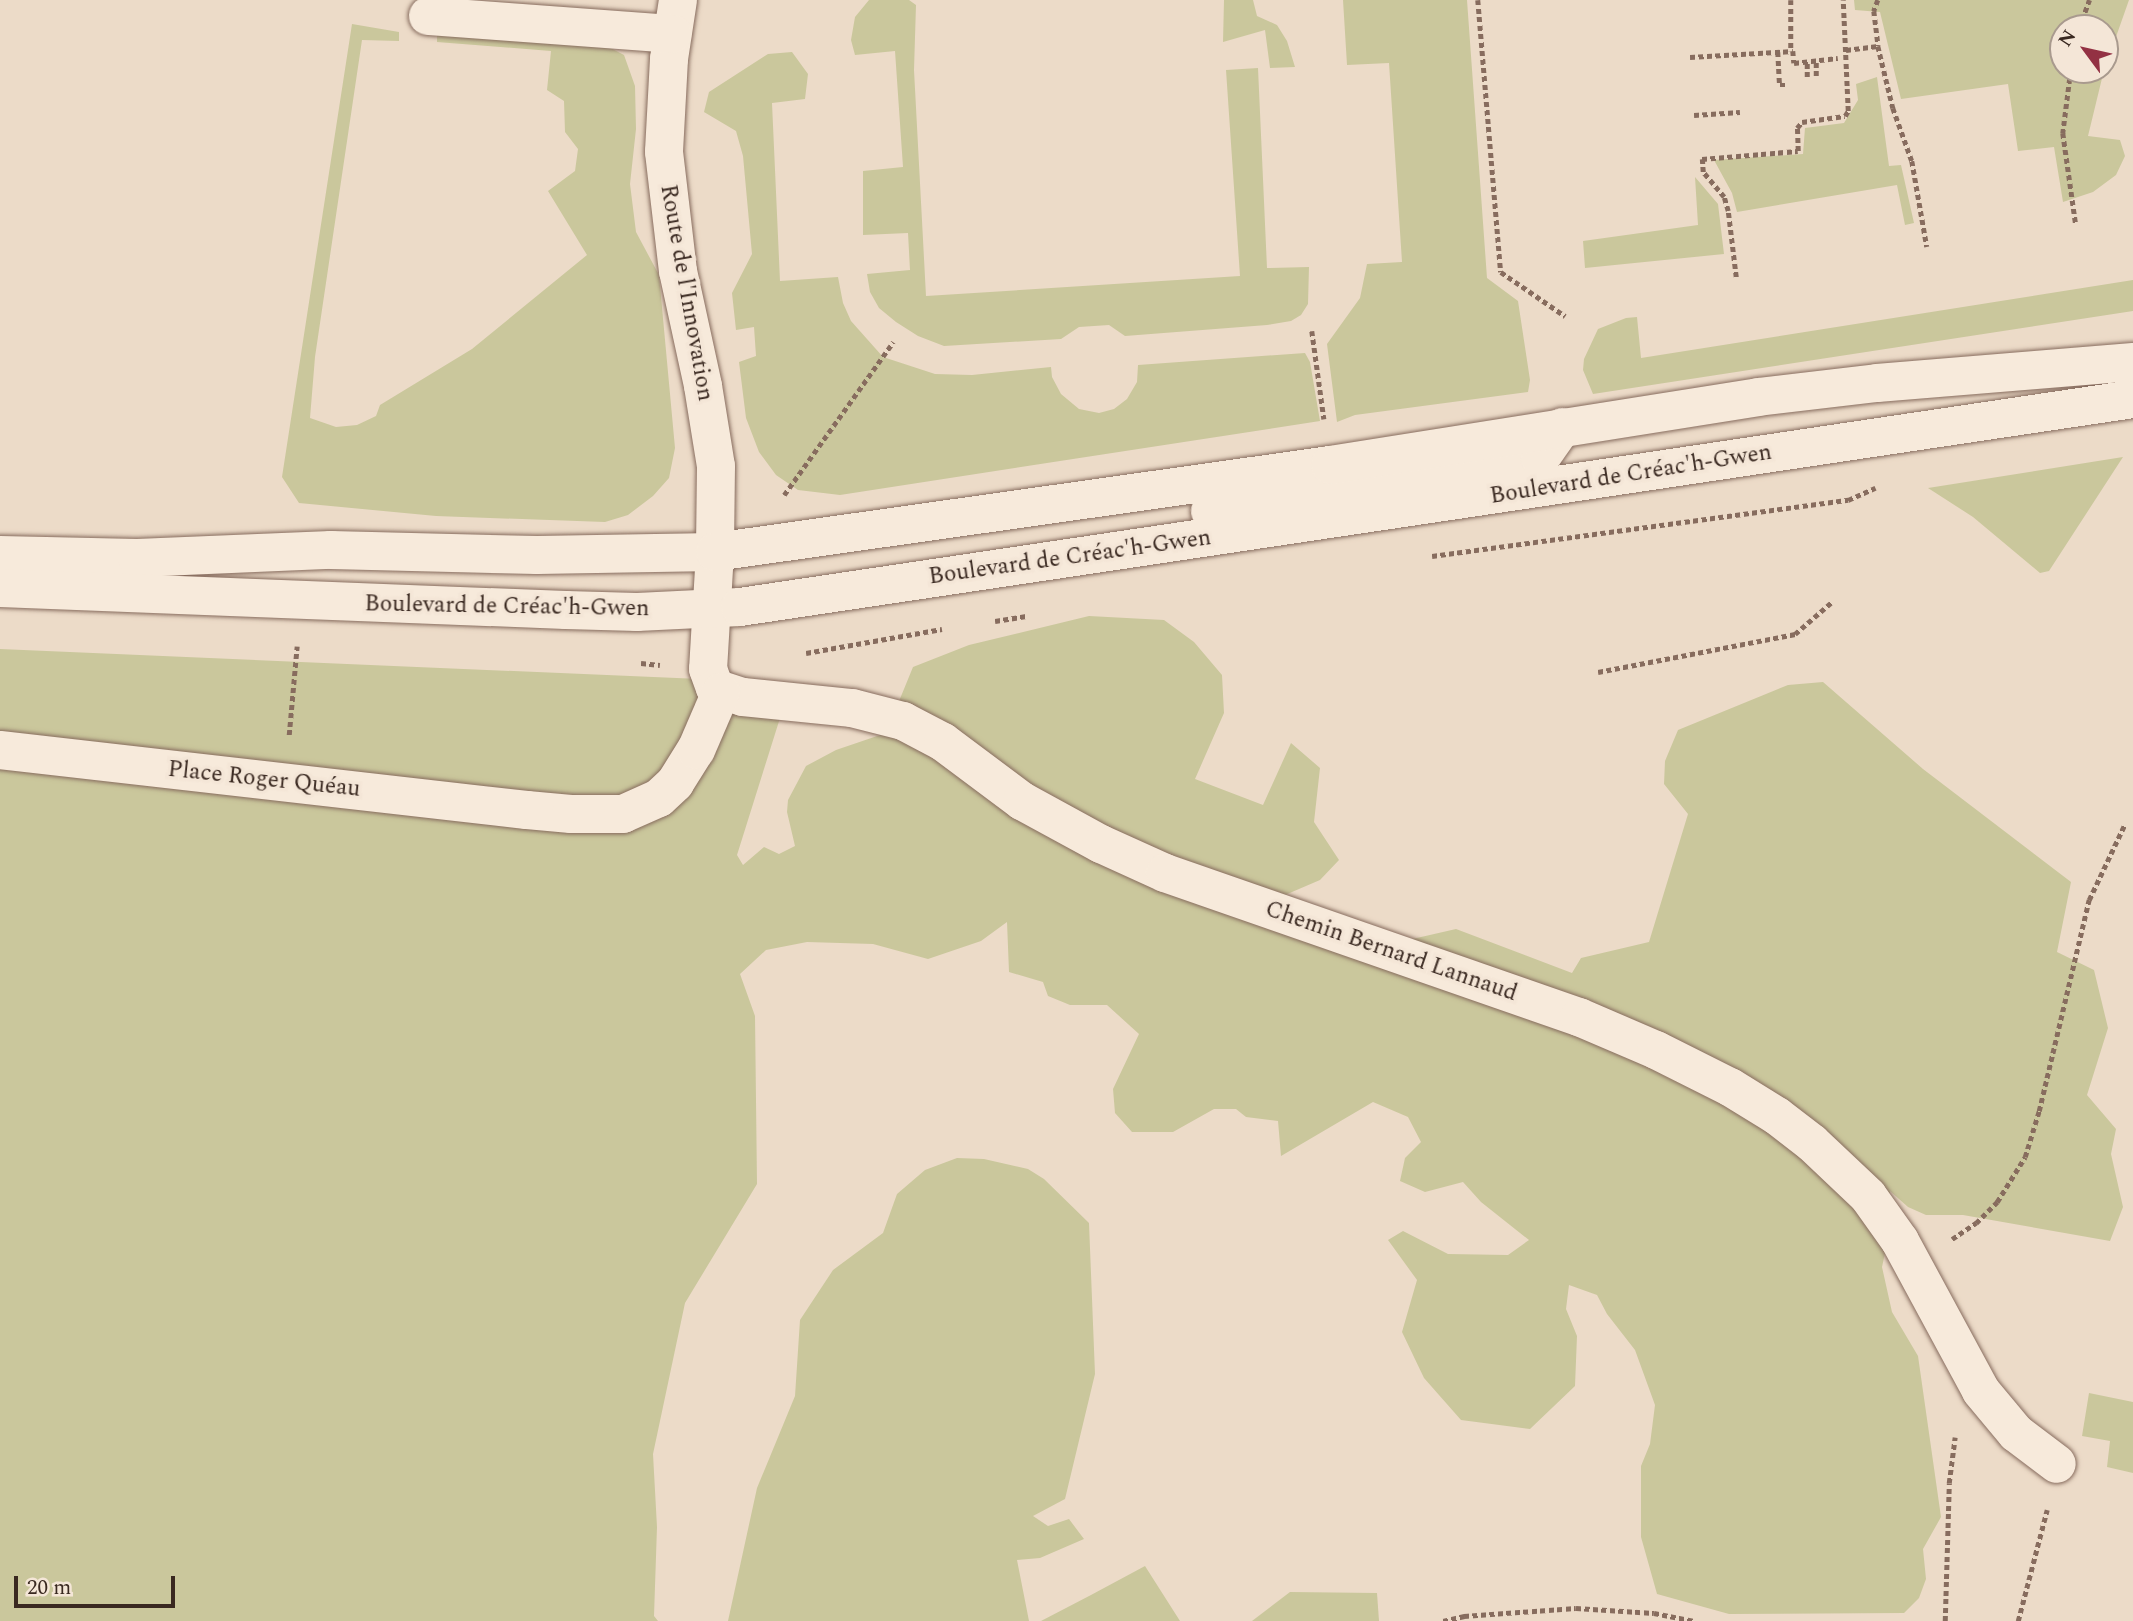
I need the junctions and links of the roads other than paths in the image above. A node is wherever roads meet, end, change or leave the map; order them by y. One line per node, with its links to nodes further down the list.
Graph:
1 (428, 16): 2 (street, Route de l'Innovation)
2 (675, 17): 7 (street, Route de l'Innovation)
3 (2133, 362): 5 (street)
4 (2133, 399): 6 (street, Boulevard de Créac'h-Gwen)
5 (1562, 427): 6 (street); 7 (street)
6 (1150, 547): 10 (street, Boulevard de Créac'h-Gwen)
7 (715, 552): 8 (street); 10 (street)
8 (0, 555)
9 (0, 588): 10 (street, Boulevard de Créac'h-Gwen)
10 (711, 610): 11 (street)
11 (722, 692): 12 (street, Place Roger Quéau); 13 (street, Chemin Bernard Lannaud)
12 (0, 751)
13 (2057, 1464)

